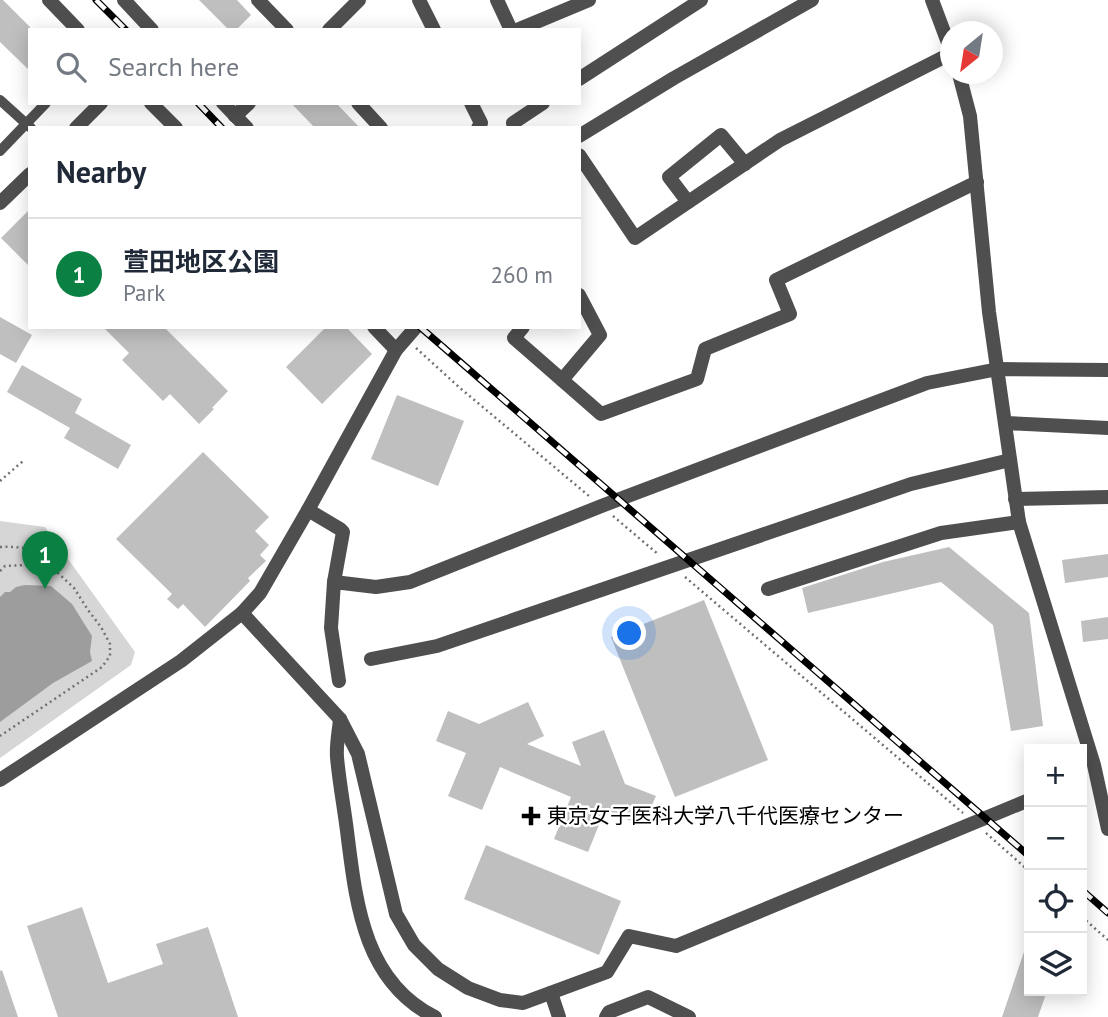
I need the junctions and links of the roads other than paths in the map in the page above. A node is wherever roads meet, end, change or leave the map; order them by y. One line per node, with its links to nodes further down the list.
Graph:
1 (49, 0): 12 (street)
2 (124, 0): 13 (street)
3 (258, 0): 14 (street)
4 (359, 0): 15 (street)
5 (419, 0): 16 (street)
6 (497, 0): 17 (street)
7 (589, 0): 18 (street)
8 (701, 0): 20 (street)
9 (812, 0): 40 (street)
10 (932, 0): 11 (street)
11 (940, 21)
12 (76, 28)
13 (150, 28)
14 (285, 28)
15 (331, 28)
16 (433, 28)
17 (510, 28)
18 (522, 28)
19 (940, 59): 43 (street)
20 (581, 78)
21 (962, 84): 45 (street)
22 (0, 100): 32 (lane)
23 (45, 105): 32 (lane)
24 (99, 105): 33 (street)
25 (154, 105): 34 (street)
26 (225, 105): 31 (street)
27 (247, 105): 31 (street)
28 (360, 105): 36 (street)
29 (472, 105): 37 (street)
30 (540, 105): 38 (street)
31 (235, 116): 35 (street)
32 (29, 126)
33 (78, 126)
34 (174, 126)
35 (245, 126)
36 (379, 126)
37 (479, 126)
38 (514, 126)
39 (28, 127): 41 (lane)
40 (581, 135)
41 (0, 151)
42 (581, 158): 46 (street)
43 (745, 164): 46 (street); 46 (street)
44 (28, 176): 47 (street)
45 (977, 182): 53 (street); 55 (street)
46 (688, 202)
47 (0, 203)
48 (581, 299): 55 (street)
49 (377, 329): 52 (street)
50 (414, 329): 52 (street)
51 (521, 329): 55 (street)
52 (401, 344): 61 (street)
53 (998, 369): 54 (street); 56 (street); 63 (street)
54 (1108, 370)
55 (562, 380)
56 (1005, 423): 57 (street); 58 (street)
57 (1108, 428)
58 (1010, 460): 60 (street); 66 (street)
59 (1108, 497): 60 (street)
60 (1015, 499): 62 (street)
61 (308, 510): 63 (street); 65 (street)
62 (1019, 522): 64 (street); 69 (street)
63 (334, 582): 67 (street)
64 (768, 589)
65 (242, 613): 68 (street); 71 (street)
66 (371, 659)
67 (340, 681)
68 (340, 719): 74 (street); 75 (street)
69 (1096, 773): 70 (street); 73 (street)
70 (1087, 777)
71 (0, 780)
72 (1024, 802): 74 (street)
73 (1108, 829)
74 (551, 993): 76 (street)
75 (435, 1017)
76 (559, 1017)
77 (606, 1017): 78 (street)
78 (689, 1017)

